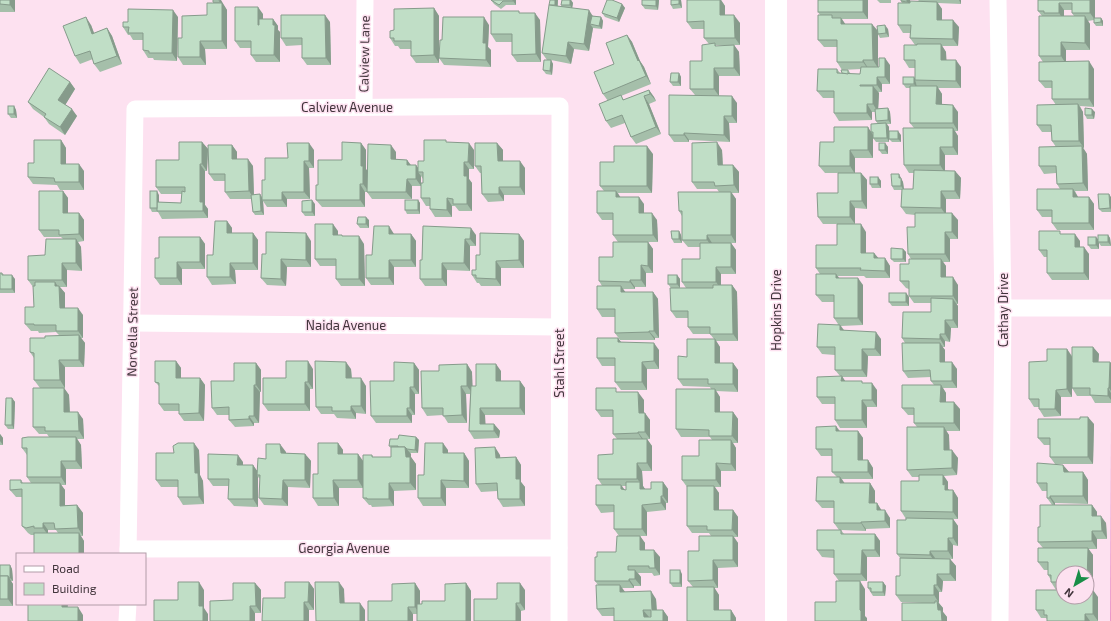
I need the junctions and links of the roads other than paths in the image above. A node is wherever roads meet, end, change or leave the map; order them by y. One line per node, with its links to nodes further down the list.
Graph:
1 (365, 0): 5 (street, Calview Lane)
2 (776, 0): 16 (street, Hopkins Drive)
3 (998, 0): 7 (street, Cathay Drive)
4 (560, 106): 5 (street, Calview Avenue); 10 (street, Stahl Street)
5 (364, 107): 6 (street, Calview Avenue)
6 (135, 109): 9 (street, Norvella Street)
7 (1003, 308): 8 (street); 17 (street, Cathay Drive)
8 (1111, 308)
9 (132, 324): 10 (street, Naida Avenue); 12 (street, Norvella Street)
10 (559, 327): 11 (street, Stahl Street)
11 (559, 548): 12 (street, Georgia Avenue); 15 (street, Stahl Street)
12 (128, 551)
13 (128, 605): 14 (street)
14 (127, 621)
15 (559, 621)
16 (776, 621)
17 (1000, 621)

